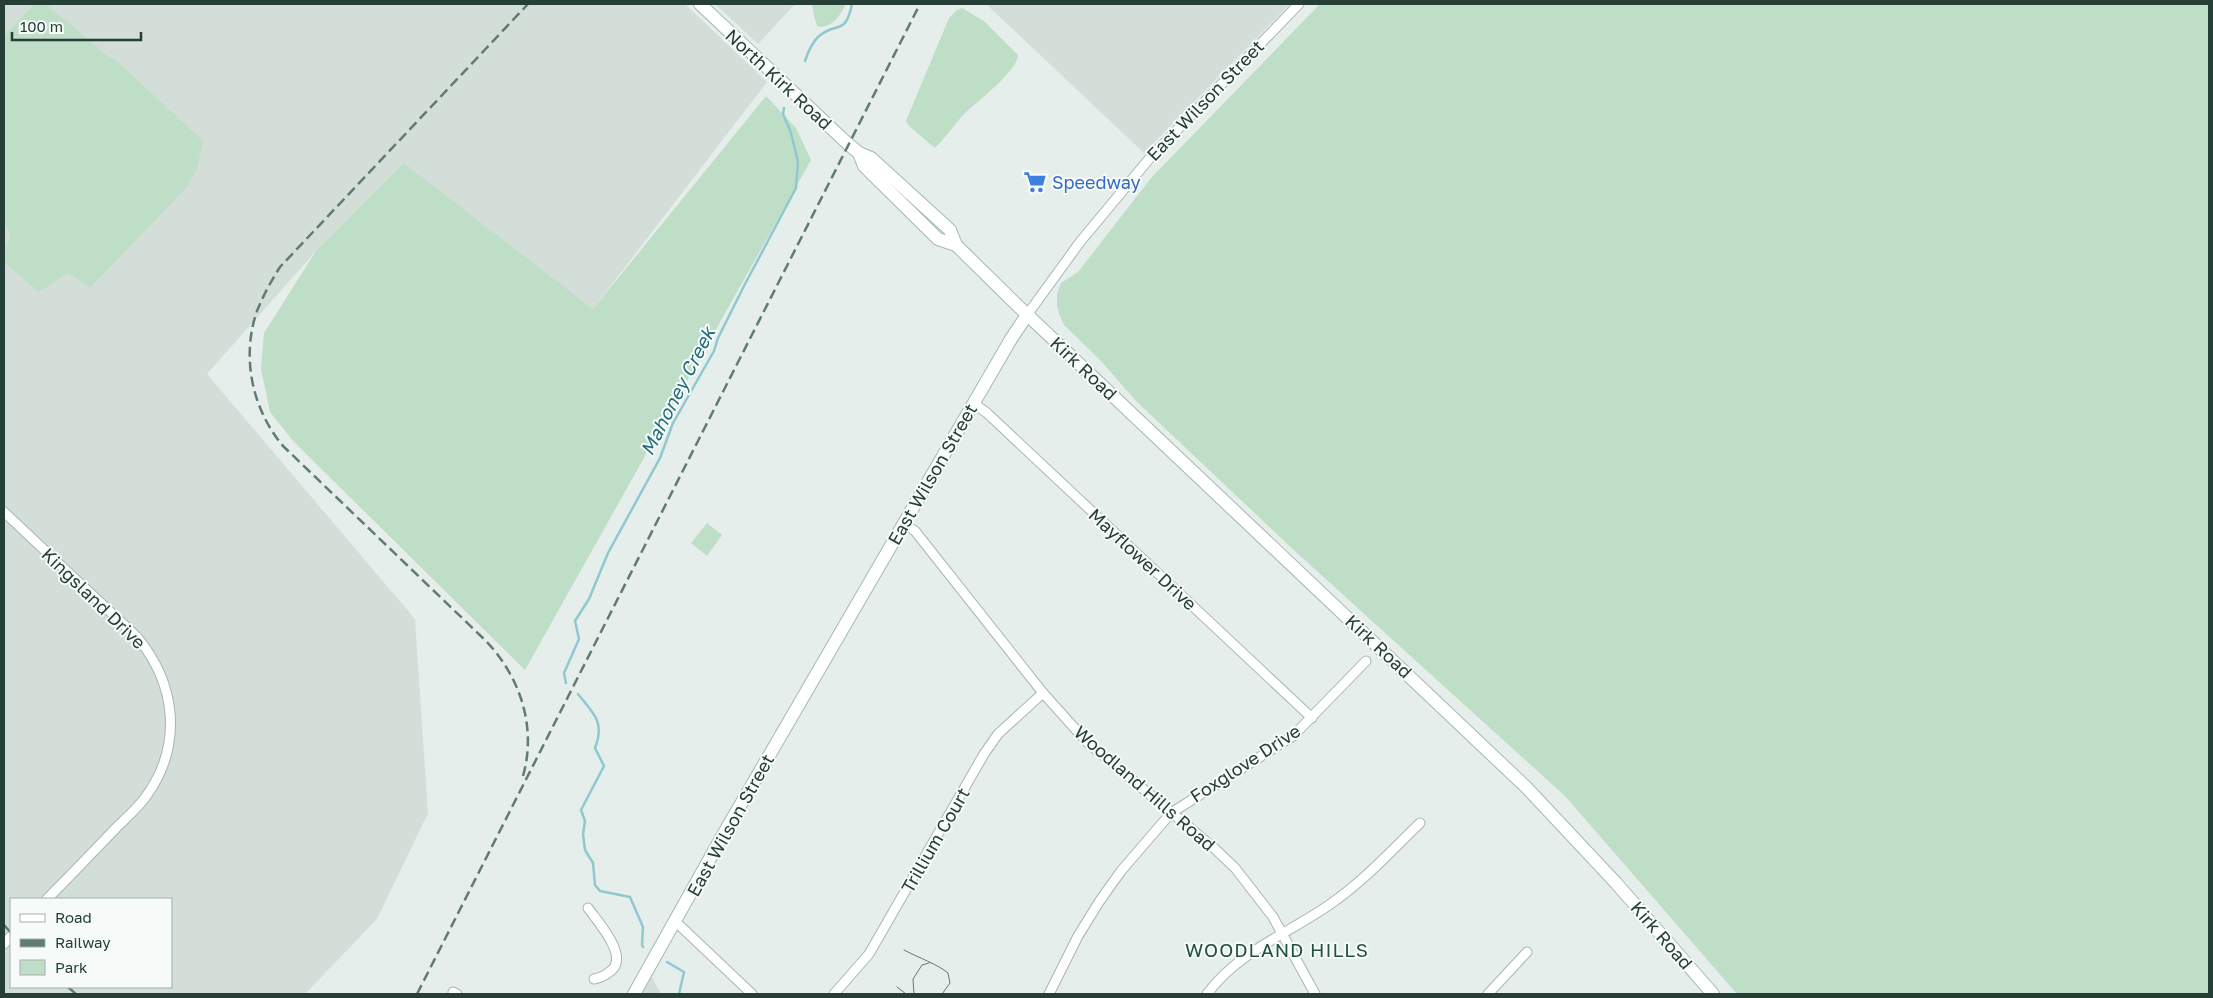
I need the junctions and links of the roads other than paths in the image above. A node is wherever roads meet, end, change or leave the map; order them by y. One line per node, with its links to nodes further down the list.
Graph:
1 (700, 4): 3 (street, North Kirk Road)
2 (1299, 4): 3 (street, East Wilson Street)
3 (1028, 315): 4 (street, East Wilson Street); 25 (street, Kirk Road)
4 (973, 403): 6 (street, East Wilson Street); 9 (street, Mayflower Drive)
5 (4, 512): 12 (street, Kingsland Drive)
6 (903, 523): 8 (street, Woodland Hills Road); 14 (street, East Wilson Street)
7 (1366, 661): 9 (street, Foxglove Drive)
8 (1042, 692): 10 (street, Woodland Hills Road); 20 (street, Trillium Court)
9 (1312, 718): 10 (street, Foxglove Drive)
10 (1171, 813): 15 (street, Woodland Hills Road); 21 (street, Foxglove Drive)
11 (1420, 823): 15 (street)
12 (48, 898)
13 (588, 908): 17 (street)
14 (676, 922): 18 (street, East Wilson Street); 19 (street)
15 (1282, 934): 22 (street); 23 (street, Woodland Hills Road)
16 (1527, 952): 24 (street)
17 (594, 979)
18 (634, 994)
19 (752, 994)
20 (834, 994)
21 (1049, 994)
22 (1207, 994)
23 (1315, 994)
24 (1488, 994)
25 (1713, 994)

